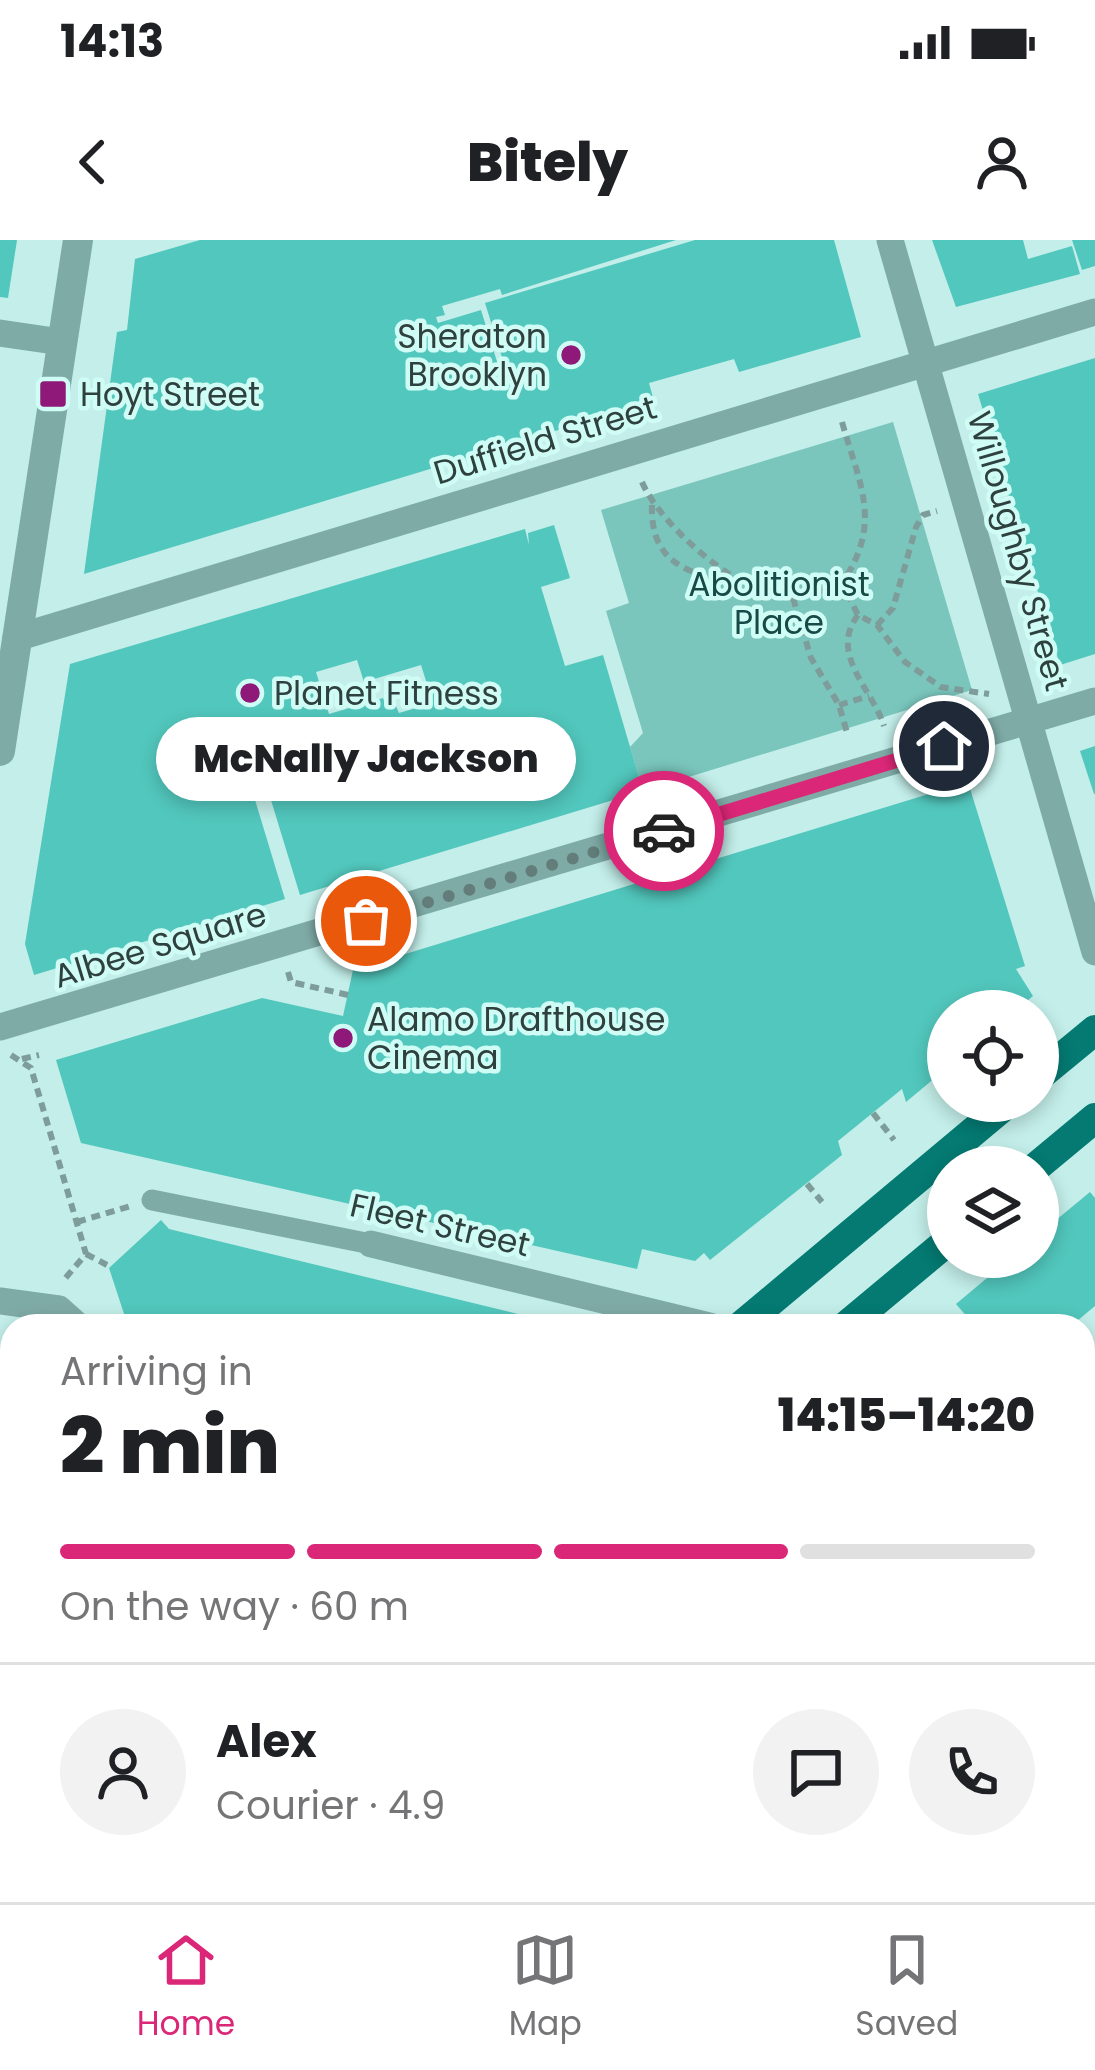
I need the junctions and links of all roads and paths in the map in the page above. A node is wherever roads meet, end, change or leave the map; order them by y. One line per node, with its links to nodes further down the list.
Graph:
1 (78, 240): 5 (street)
2 (890, 240): 6 (street, Willoughby Street)
3 (1095, 312): 6 (street, Duffield Street)
4 (0, 333): 5 (street)
5 (61, 342): 16 (street)
6 (926, 362): 16 (street, Duffield Street); 21 (street, Willoughby Street)
7 (842, 422): 12 (path)
8 (642, 482): 9 (path)
9 (652, 505): 11 (path); 11 (path)
10 (937, 511): 15 (path)
11 (733, 580): 13 (path)
12 (842, 583): 13 (path); 14 (path)
13 (794, 598): 20 (path)
14 (858, 615): 15 (path); 18 (path)
15 (877, 625): 17 (path)
16 (16, 638): 24 (street)
17 (989, 694)
18 (869, 696): 20 (path); 22 (path)
19 (1095, 701): 21 (street, Albee Square)
20 (839, 705): 23 (path)
21 (1030, 721): 25 (street, Willoughby Street); 28 (street, Albee Square)
22 (884, 726)
23 (848, 736)
24 (0, 751)
25 (1095, 952)
26 (288, 972): 27 (path)
27 (347, 995)
28 (0, 1027)
29 (1095, 1030): 33 (main road)
30 (0, 1055): 32 (path)
31 (39, 1055): 32 (path)
32 (22, 1059): 42 (path)
33 (1059, 1060)
34 (873, 1113): 37 (path)
35 (1095, 1118): 38 (main road)
36 (985, 1122): 51 (main road)
37 (894, 1140)
38 (1059, 1148)
39 (807, 1184): 41 (path)
40 (152, 1200): 42 (path); 43 (street, Fleet Street)
41 (822, 1202)
42 (77, 1222): 44 (path)
43 (371, 1244): 50 (street, Fleet Street)
44 (86, 1255): 46 (path); 49 (path)
45 (927, 1258): 52 (main road)
46 (107, 1265)
47 (0, 1301): 48 (street)
48 (51, 1314)
49 (73, 1314)
50 (660, 1314)
51 (755, 1314)
52 (860, 1314)

